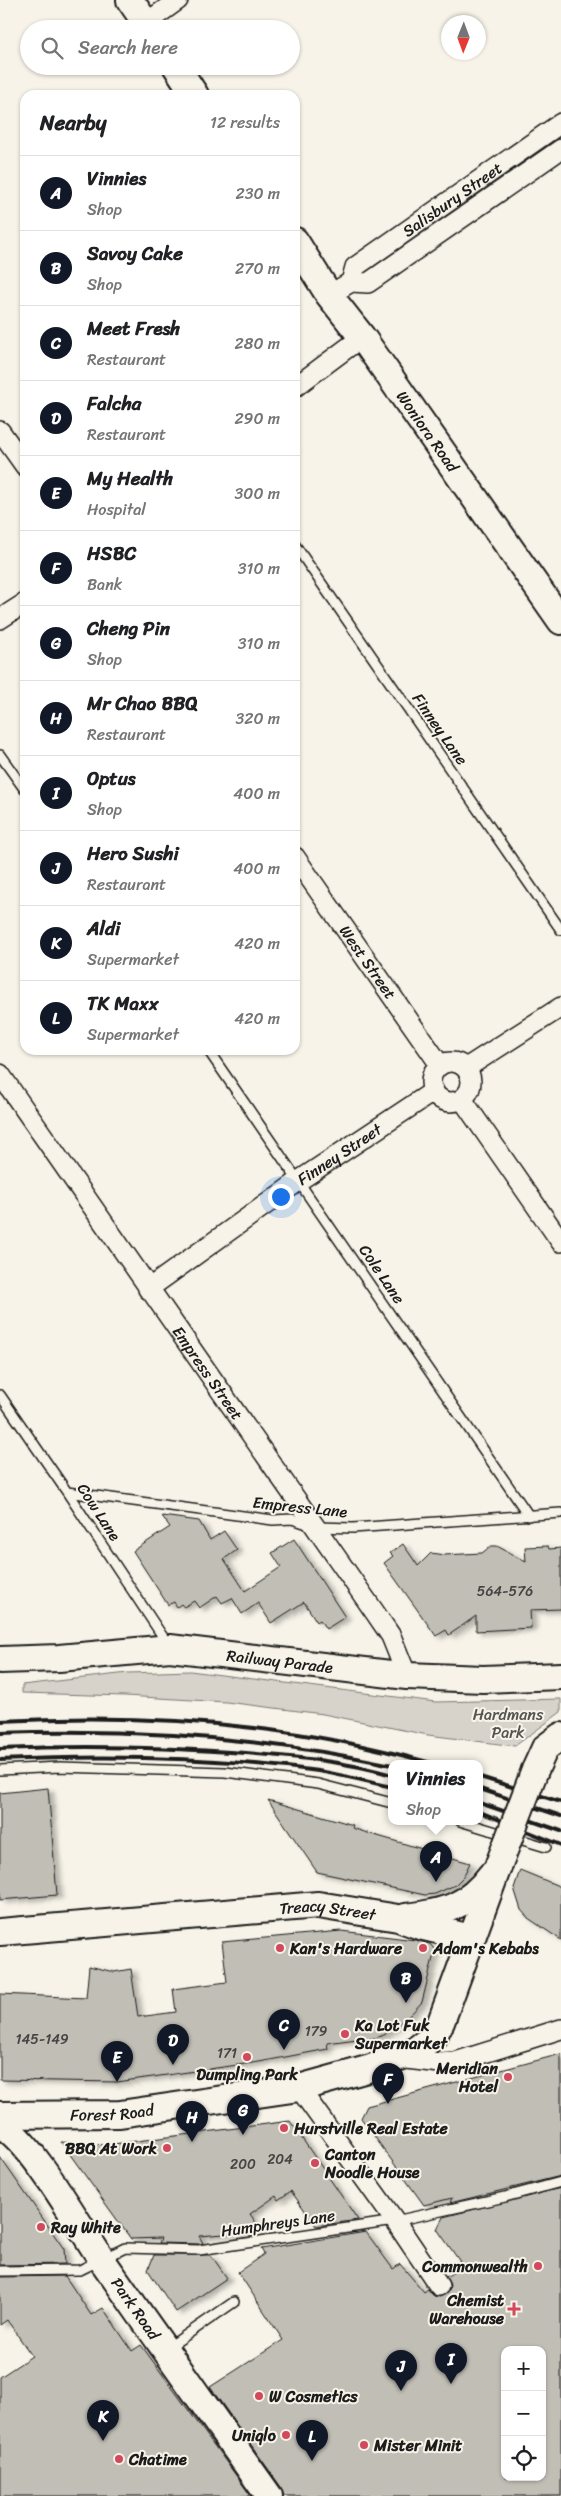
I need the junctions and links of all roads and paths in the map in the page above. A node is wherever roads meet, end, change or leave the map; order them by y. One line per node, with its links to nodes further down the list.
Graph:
1 (130, 0): 3 (street)
2 (178, 0): 4 (street)
3 (144, 20)
4 (155, 20)
5 (182, 75): 6 (street)
6 (192, 90)
7 (561, 123): 9 (street, Salisbury Street)
8 (561, 149): 9 (street, Salisbury Street)
9 (470, 199): 11 (street, Salisbury Street)
10 (300, 246): 11 (street, Woniora Road)
11 (340, 288): 12 (street, Woniora Road)
12 (362, 337): 13 (street); 19 (street, Woniora Road)
13 (300, 383)
14 (0, 431): 15 (street)
15 (20, 459)
16 (300, 552): 23 (lane, Finney Lane)
17 (20, 606): 18 (street)
18 (0, 619)
19 (561, 621)
20 (0, 755): 21 (lane)
21 (20, 783)
22 (300, 864): 26 (street, West Street)
23 (561, 930)
24 (561, 1007): 27 (street)
25 (212, 1055): 31 (lane, Cole Lane)
26 (440, 1065): 27 (street); 29 (street)
27 (466, 1068): 30 (street)
28 (0, 1074): 33 (street, Empress Street)
29 (434, 1091): 30 (street); 31 (street, Finney Street)
30 (462, 1099): 32 (street)
31 (300, 1180): 33 (street, Finney Street); 37 (lane, Cole Lane)
32 (561, 1242)
33 (148, 1289): 38 (street, Empress Street)
34 (0, 1395): 35 (lane, Cow Lane)
35 (67, 1492): 38 (lane, Empress Lane); 39 (lane, Cow Lane)
36 (561, 1513): 37 (lane, Empress Lane)
37 (529, 1516): 38 (lane, Empress Lane)
38 (317, 1527): 41 (street, Empress Street)
39 (170, 1648): 40 (street, Railway Parade); 41 (street, Railway Parade)
40 (0, 1660)
41 (407, 1676): 42 (street, Railway Parade)
42 (561, 1676)
43 (561, 1736): 46 (street)
44 (561, 1751): 46 (street)
45 (0, 1770): 47 (lane)
46 (535, 1770): 50 (street, bridge)
47 (388, 1802)
48 (473, 1825): 49 (lane)
49 (546, 1848)
50 (499, 1864): 51 (street); 53 (street)
51 (398, 1918): 52 (street, Treacy Street); 53 (street, Treacy Street)
52 (0, 1932)
53 (471, 1938): 55 (street, Forest Road)
54 (561, 2029): 55 (street, Forest Road)
55 (399, 2058): 56 (street, Forest Road)
56 (299, 2088): 57 (street, Forest Road); 60 (street)
57 (0, 2115)
58 (0, 2124): 61 (street, Park Road)
59 (561, 2182): 60 (lane, Humphreys Lane)
60 (395, 2220): 61 (lane, Humphreys Lane); 63 (street)
61 (102, 2260): 62 (lane, Humphreys Lane); 65 (street, Park Road)
62 (0, 2271)
63 (439, 2286)
64 (234, 2302): 65 (lane)
65 (171, 2361): 66 (street, Park Road)
66 (269, 2496)

